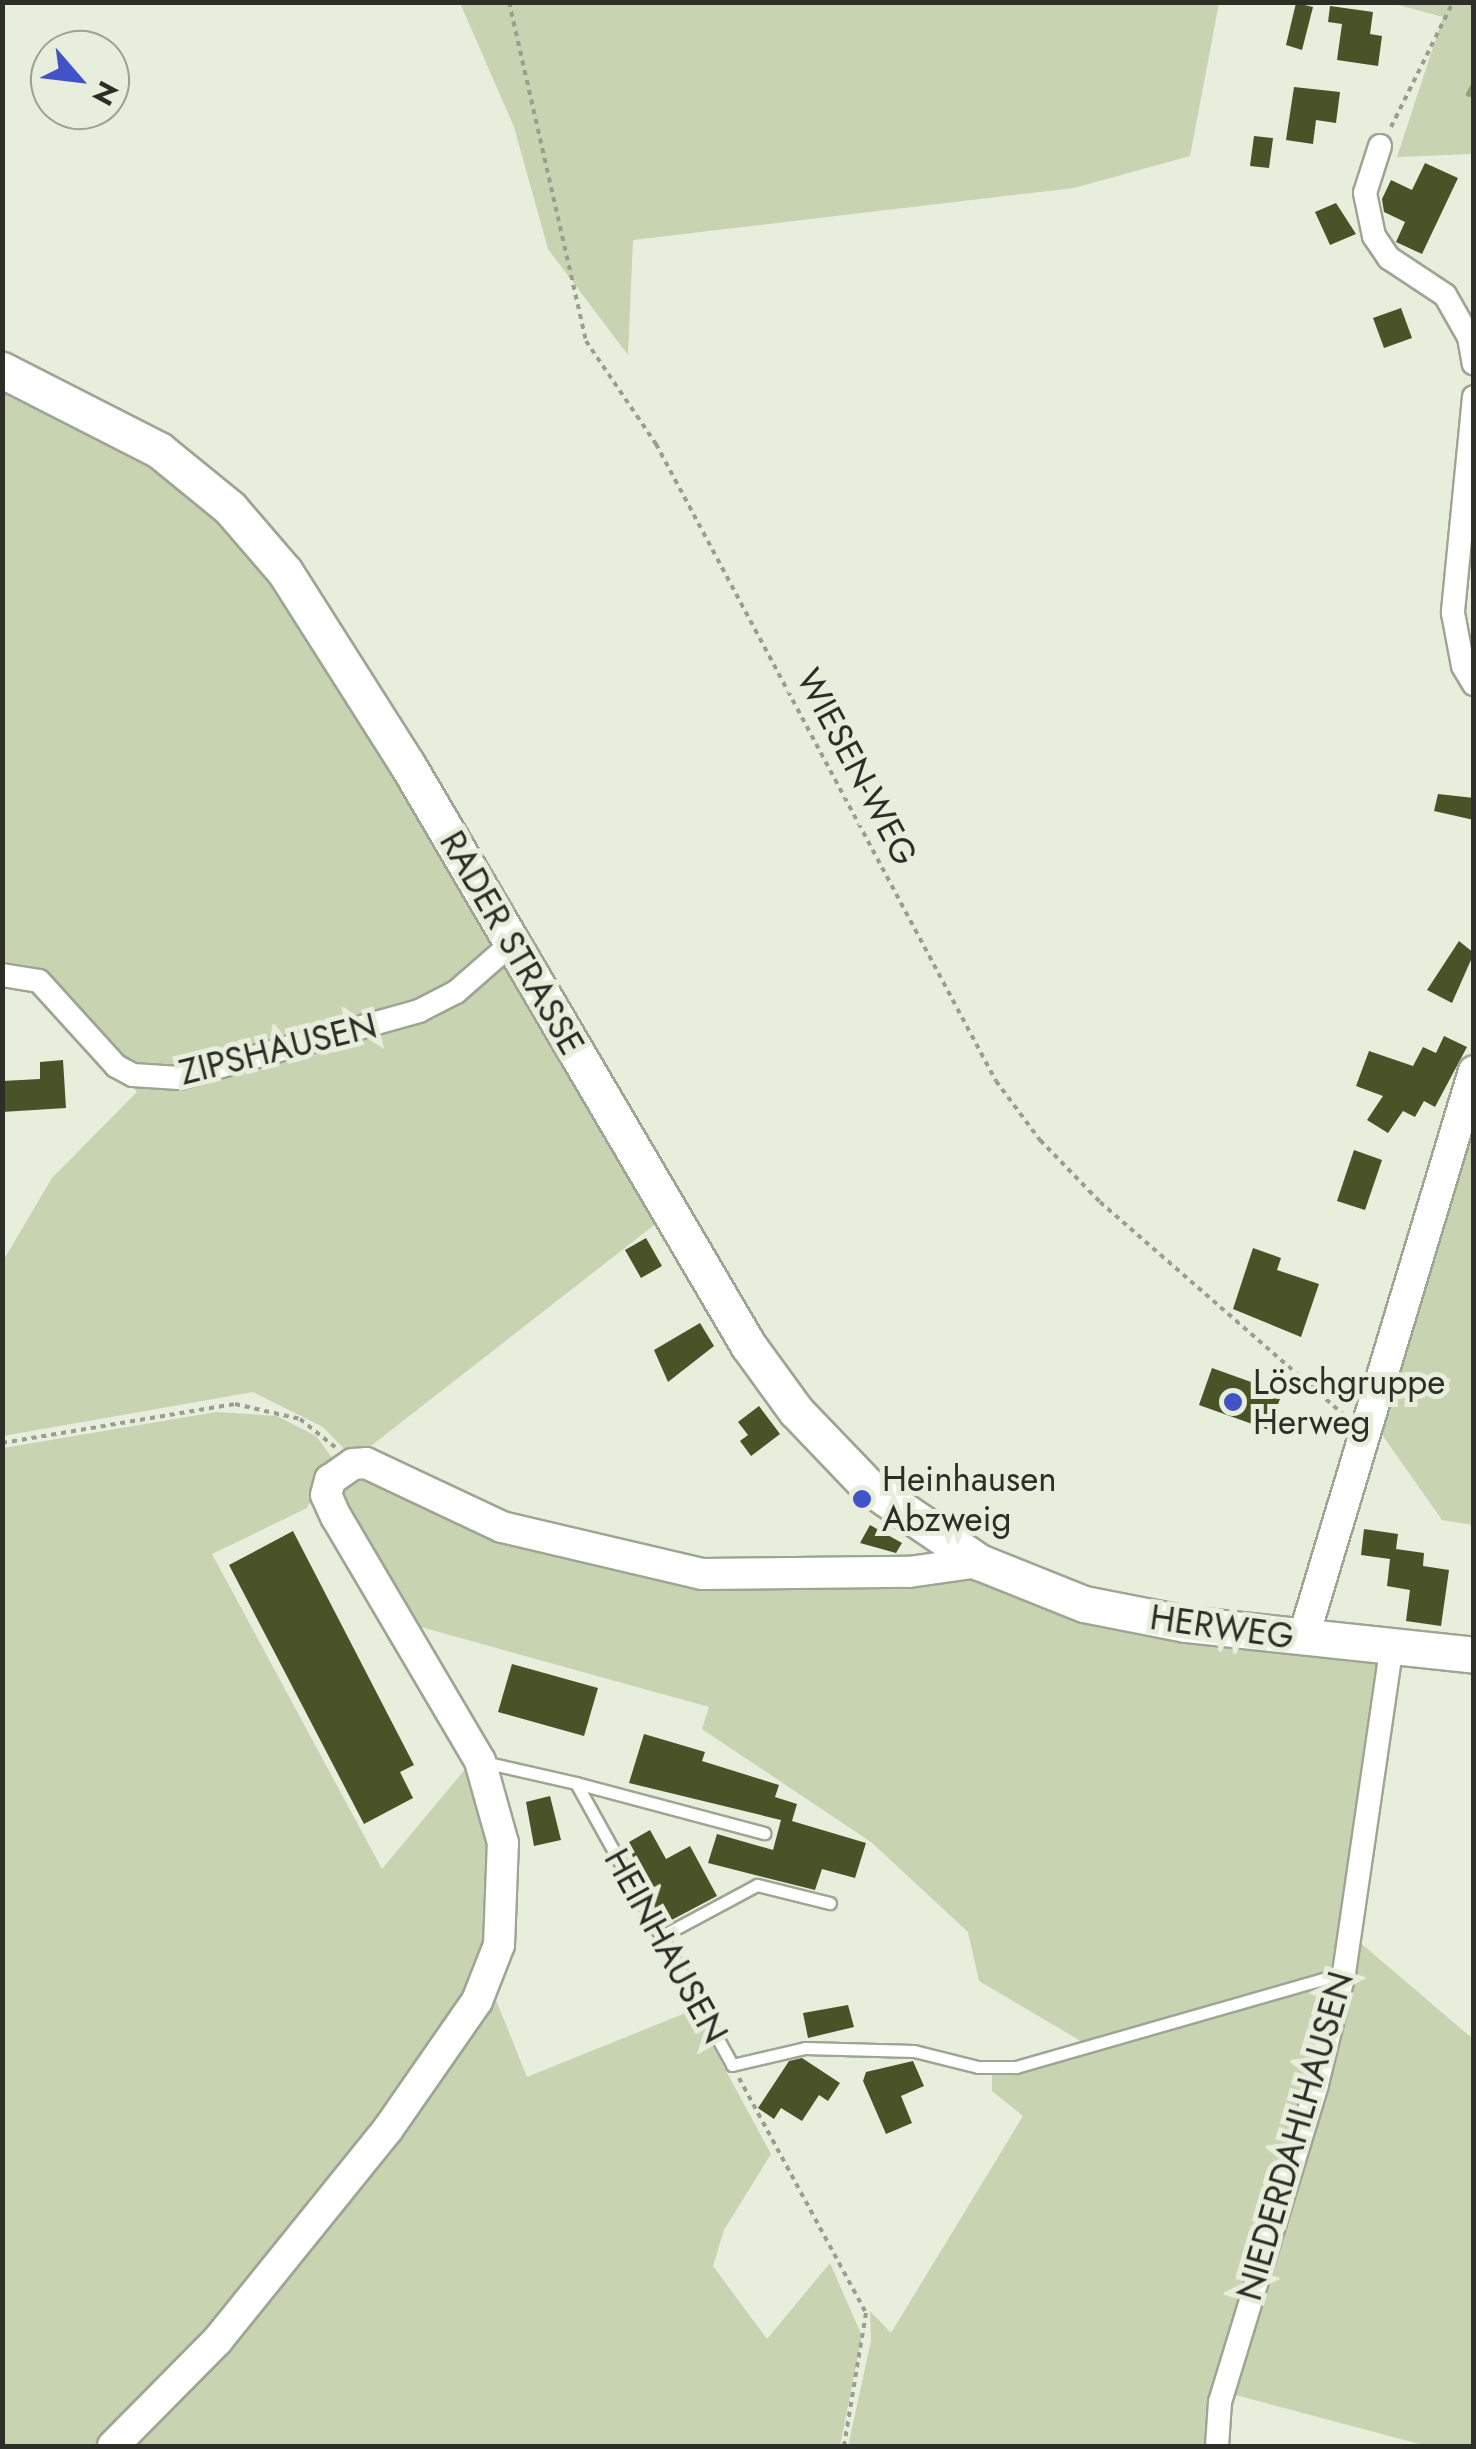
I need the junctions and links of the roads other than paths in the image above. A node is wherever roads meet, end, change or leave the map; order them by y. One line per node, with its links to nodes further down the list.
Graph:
1 (1380, 146): 2 (street)
2 (1474, 364)
3 (2, 370): 6 (main road, RADER STRASSE)
4 (1474, 397): 5 (street)
5 (1474, 684)
6 (511, 944): 7 (street, ZIPSHAUSEN); 9 (main road, RADER STRASSE)
7 (2, 975)
8 (1474, 1072): 10 (street)
9 (980, 1562): 10 (main road, HERWEG); 13 (street)
10 (1303, 1639): 11 (main road, HERWEG)
11 (1392, 1645): 12 (main road, HERWEG); 18 (street, NIEDERDAHLHAUSEN)
12 (1474, 1655)
13 (480, 1761): 14 (lane); 19 (street)
14 (576, 1783): 15 (lane); 17 (lane, HEINHAUSEN)
15 (764, 1833)
16 (830, 1903): 17 (lane)
17 (660, 1937): 18 (lane, HEINHAUSEN)
18 (1344, 1973): 20 (street, NIEDERDAHLHAUSEN)
19 (112, 2446)
20 (1218, 2446)

